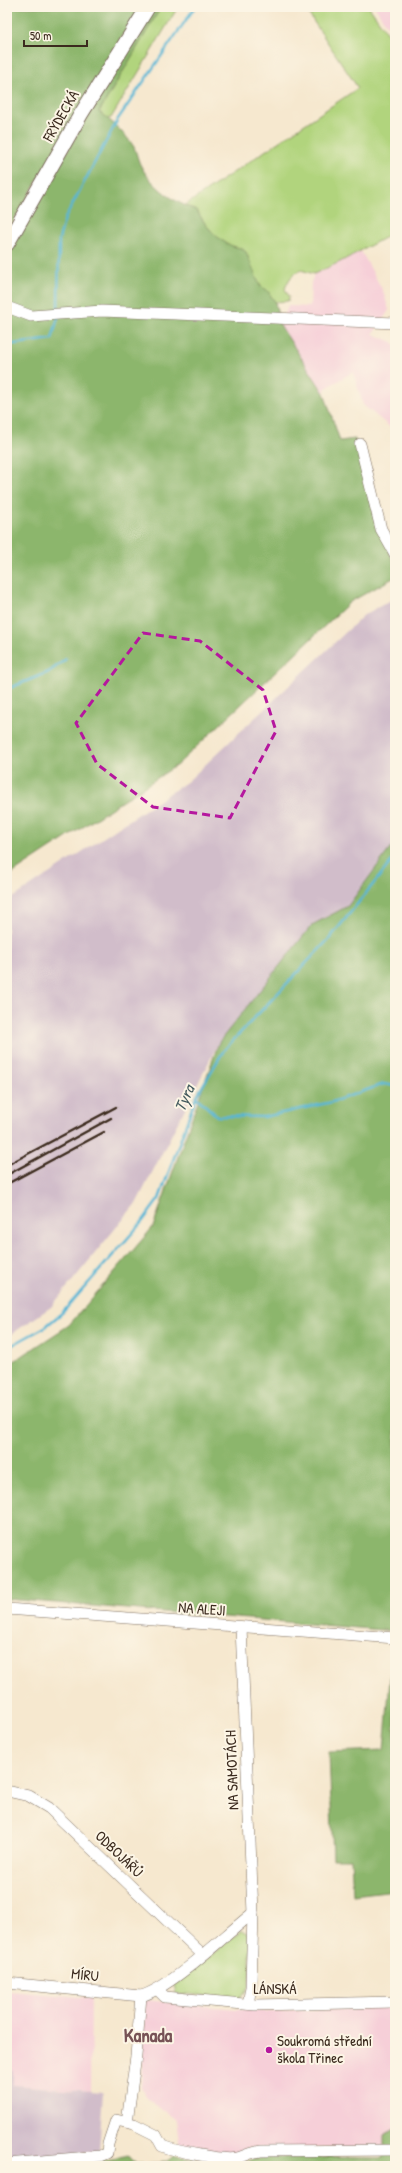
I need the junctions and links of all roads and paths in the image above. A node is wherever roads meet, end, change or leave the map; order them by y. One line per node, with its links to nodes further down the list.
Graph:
1 (148, 7): 2 (main road, FRÝDECKÁ)
2 (7, 244)
3 (7, 307): 4 (street)
4 (395, 324)
5 (360, 444): 6 (street)
6 (395, 554)
7 (7, 1609): 8 (street, NA ALEJI)
8 (241, 1627): 9 (street, NA ALEJI); 11 (street, NA SAMOTÁCH)
9 (395, 1638)
10 (7, 1791): 12 (street, ODBOJÁŘŮ)
11 (253, 1912): 12 (street); 17 (street, NA SAMOTÁCH)
12 (202, 1954): 14 (street)
13 (7, 1983): 15 (street, MÍRU)
14 (158, 1990): 15 (street, MÍRU); 17 (street, LÁNSKÁ)
15 (141, 1996): 18 (street)
16 (395, 2002): 17 (street, LÁNSKÁ)
17 (248, 2004)
18 (127, 2122): 19 (street); 20 (street)
19 (395, 2150)
20 (7, 2164)

